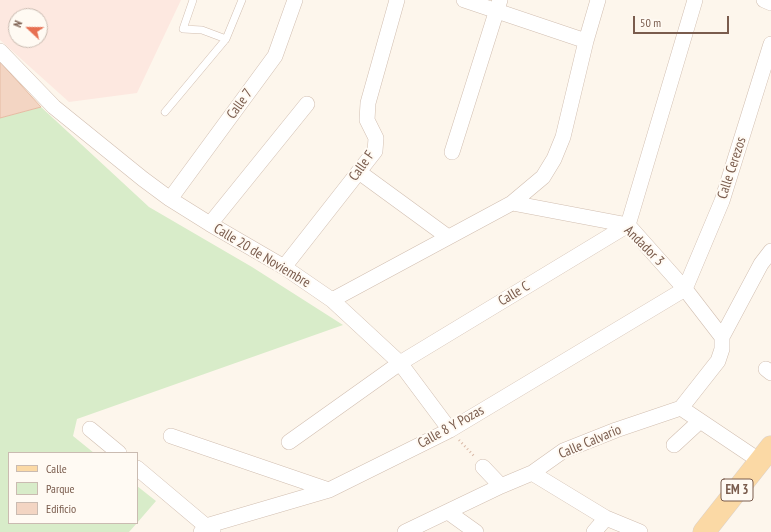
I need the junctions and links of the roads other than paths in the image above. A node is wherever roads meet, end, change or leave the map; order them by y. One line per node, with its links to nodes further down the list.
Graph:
1 (193, 0): 11 (lane)
2 (242, 0): 11 (lane)
3 (294, 0): 19 (street, Calle 7)
4 (397, 0): 18 (street, Calle F)
5 (464, 0): 10 (street)
6 (598, 0): 12 (street)
7 (695, 0): 22 (street)
8 (764, 0): 9 (street)
9 (771, 2)
10 (498, 6): 12 (street); 17 (street)
11 (226, 39): 16 (lane)
12 (586, 41): 20 (street)
13 (771, 44): 26 (street, Calle Cerezos)
14 (0, 51): 19 (street, Calle 20 de Noviembre)
15 (307, 104): 21 (street)
16 (165, 112)
17 (452, 152)
18 (359, 172): 23 (street); 25 (street, Calle F)
19 (170, 199): 21 (street, Calle 20 de Noviembre)
20 (512, 202): 22 (street, Andador 3); 23 (street)
21 (210, 224): 25 (street, Calle 20 de Noviembre)
22 (628, 225): 26 (street, Andador 3); 29 (street, Calle C)
23 (448, 237): 27 (street)
24 (771, 251): 28 (street)
25 (284, 267): 27 (street, Calle 20 de Noviembre)
26 (685, 289): 28 (street, Andador 3); 33 (street, Calle 8 Y Pozas)
27 (332, 300): 29 (street, Calle 20 de Noviembre)
28 (722, 337): 30 (street)
29 (400, 364): 33 (street, Calle 20 de Noviembre); 35 (street, Calle C)
30 (681, 408): 31 (street); 41 (street, Calle Calvario)
31 (700, 421): 36 (street); 38 (street)
32 (90, 429): 37 (street)
33 (450, 430): 43 (street, Calle 8 Y Pozas)
34 (171, 436): 43 (street)
35 (289, 442)
36 (674, 445)
37 (118, 452)
38 (766, 454): 51 (main road, EM 3)
39 (483, 467): 42 (street)
40 (138, 469): 46 (street)
41 (532, 473): 42 (street, Calle Calvario); 45 (street)
42 (501, 486): 44 (street, Calle Calvario)
43 (329, 490): 46 (street, Calle 8 Y Pozas)
44 (448, 512): 47 (street, Calle Calvario); 48 (street)
45 (606, 518): 49 (street); 50 (street)
46 (207, 530)
47 (405, 532)
48 (476, 532)
49 (594, 532)
50 (640, 532)
51 (704, 532)

